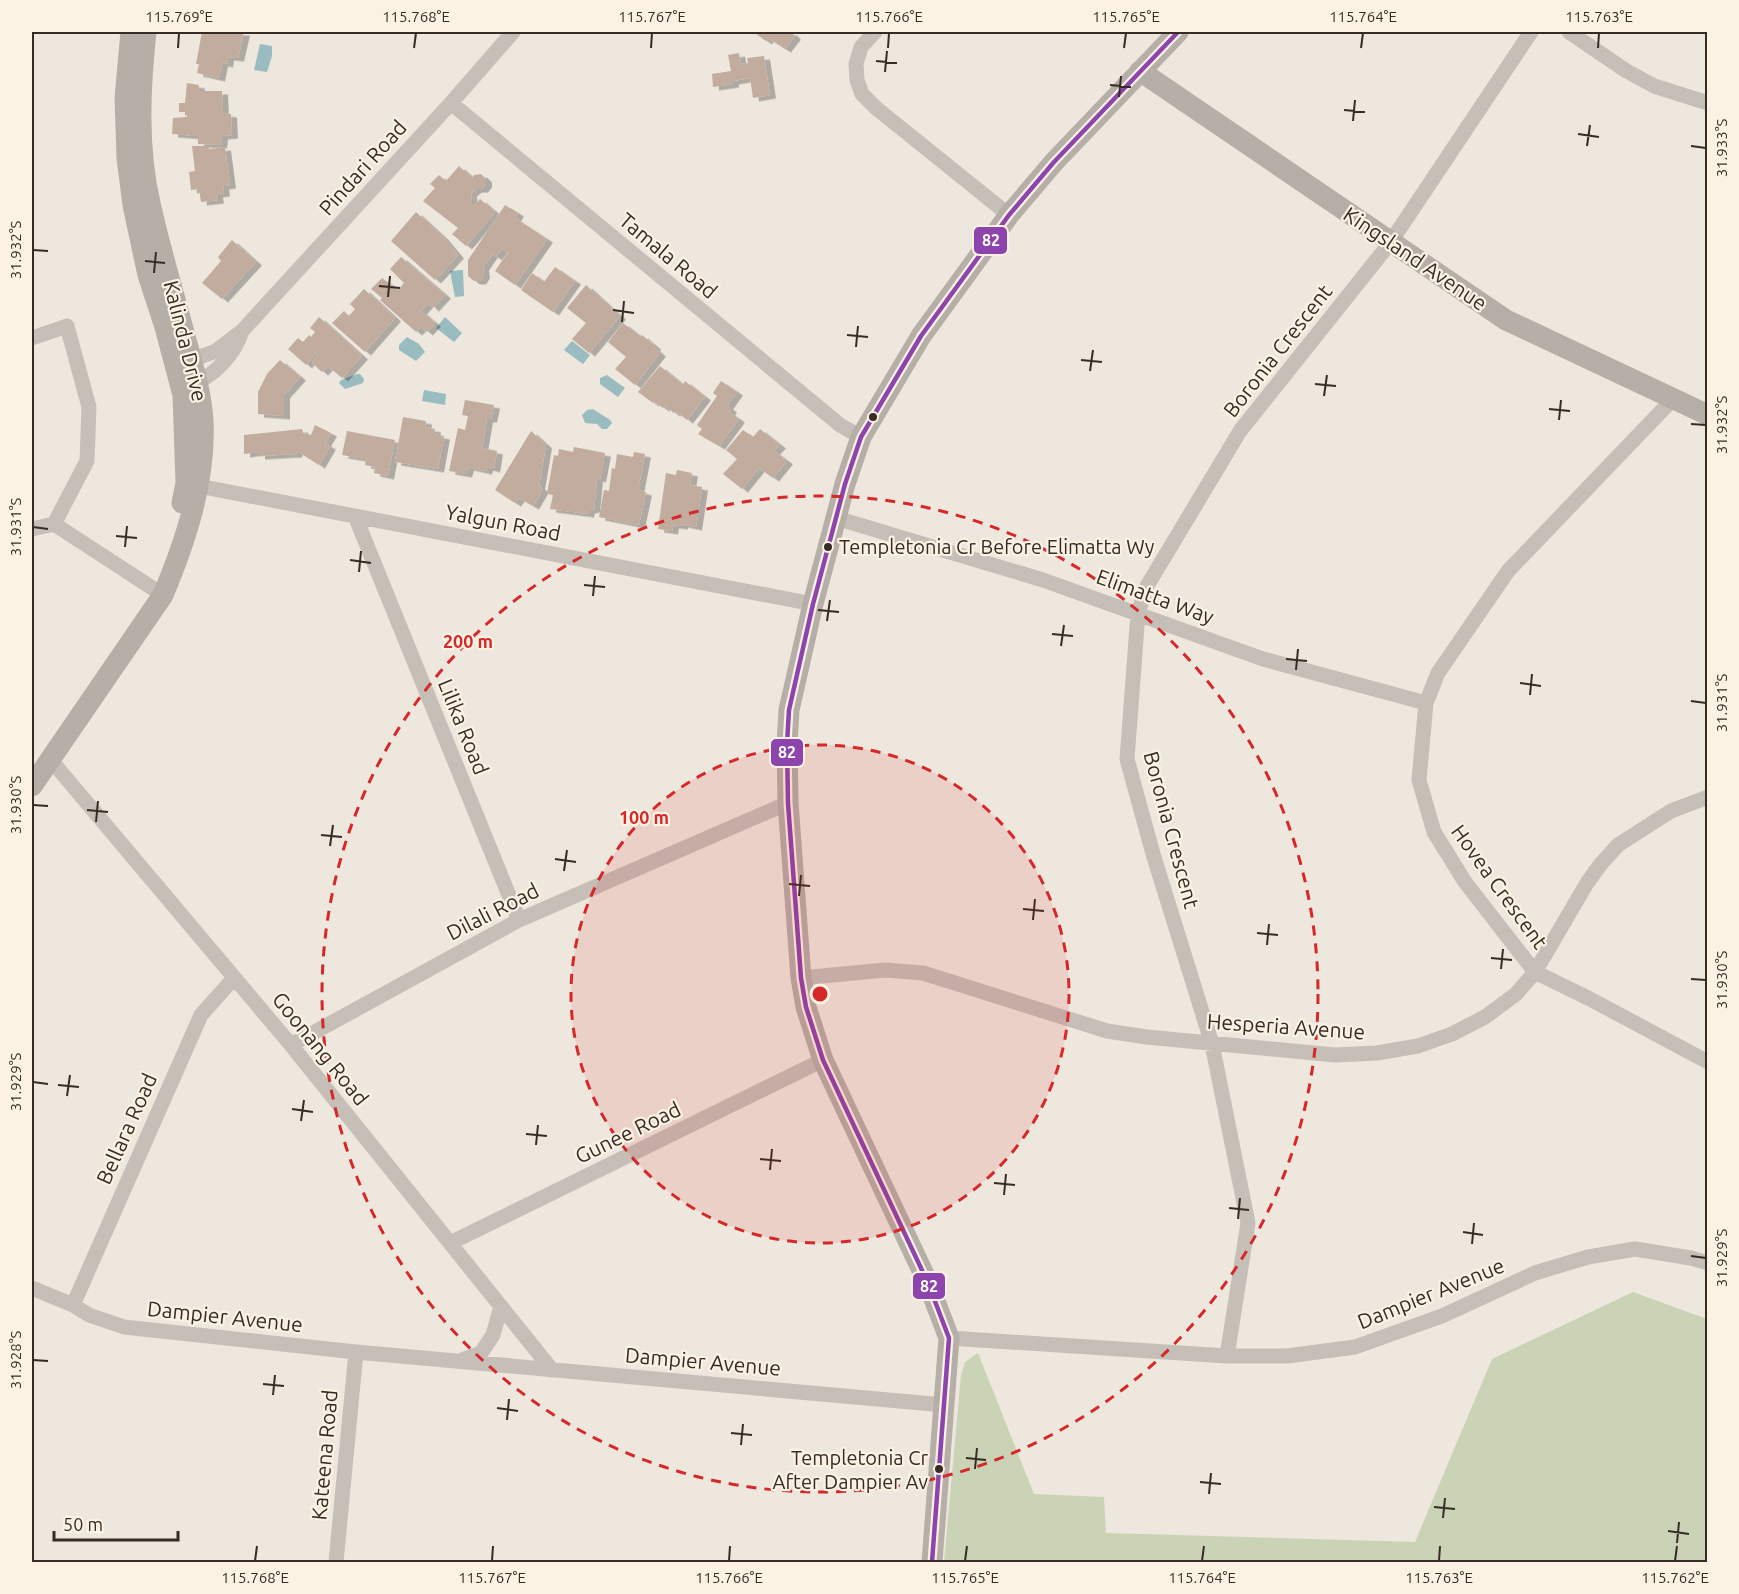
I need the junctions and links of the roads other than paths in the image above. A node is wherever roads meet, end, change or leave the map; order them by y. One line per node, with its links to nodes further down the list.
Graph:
1 (131, 32): 15 (street, Kalinda Drive)
2 (146, 32): 15 (street, Kalinda Drive)
3 (513, 32): 9 (street, Pindari Road)
4 (875, 32): 11 (street)
5 (1178, 32): 8 (street)
6 (1531, 32): 12 (street, Boronia Crescent)
7 (1569, 32): 10 (street)
8 (1140, 71): 11 (street); 12 (street, Kingsland Avenue)
9 (451, 103): 13 (street, Pindari Road); 19 (street, Tamala Road)
10 (1707, 103)
11 (1009, 215): 19 (street)
12 (1390, 243): 17 (street, Kingsland Avenue); 27 (street, Boronia Crescent)
13 (242, 331): 15 (street, Pindari Road); 16 (street, Pindari Road)
14 (32, 338): 23 (street)
15 (184, 364): 16 (street, Kalinda Drive)
16 (189, 385): 20 (street, Kalinda Drive)
17 (1673, 399): 18 (street, Kingsland Avenue); 28 (street, Hovea Crescent)
18 (1707, 416)
19 (861, 437): 22 (street)
20 (193, 485): 21 (street, Yalgun Road); 25 (street, Kalinda Drive)
21 (355, 516): 26 (street, Yalgun Road); 33 (street, Lilika Road)
22 (836, 518): 26 (street); 27 (street, Elimatta Way)
23 (54, 524): 24 (street); 25 (street)
24 (32, 529)
25 (157, 592): 29 (street, Kalinda Drive)
26 (813, 604): 32 (street)
27 (1138, 613): 28 (street, Elimatta Way); 37 (street, Boronia Crescent)
28 (1426, 703): 34 (street, Hovea Crescent)
29 (41, 760): 30 (street, Kalinda Drive); 35 (street, Goonang Road)
30 (32, 786)
31 (1707, 797): 34 (street, Hesperia Avenue)
32 (788, 803): 33 (street, Dilali Road); 36 (street)
33 (519, 920): 38 (street, Dilali Road)
34 (1535, 972): 37 (street, Hesperia Avenue); 40 (street, Hovea Crescent)
35 (234, 978): 38 (street, Goonang Road); 44 (street, Bellara Road)
36 (801, 978): 37 (street, Hesperia Avenue); 39 (street)
37 (1212, 1044): 48 (street, Boronia Crescent)
38 (291, 1045): 41 (street, Goonang Road)
39 (823, 1060): 41 (street, Gunee Road); 46 (street)
40 (1707, 1062)
41 (450, 1243): 45 (street, Goonang Road)
42 (1707, 1263): 48 (street, Dampier Avenue)
43 (32, 1288): 44 (street, Dampier Avenue)
44 (73, 1305): 47 (street, Dampier Avenue)
45 (501, 1306): 49 (street, Dampier Avenue); 50 (street, Goonang Road)
46 (949, 1338): 48 (street, Dampier Avenue); 51 (street)
47 (356, 1352): 49 (street, Dampier Avenue); 52 (street, Kateena Road)
48 (1227, 1356)
49 (458, 1360): 50 (street, Dampier Avenue)
50 (552, 1370): 51 (street, Dampier Avenue)
51 (945, 1405): 53 (street)
52 (336, 1563)
53 (932, 1563)

